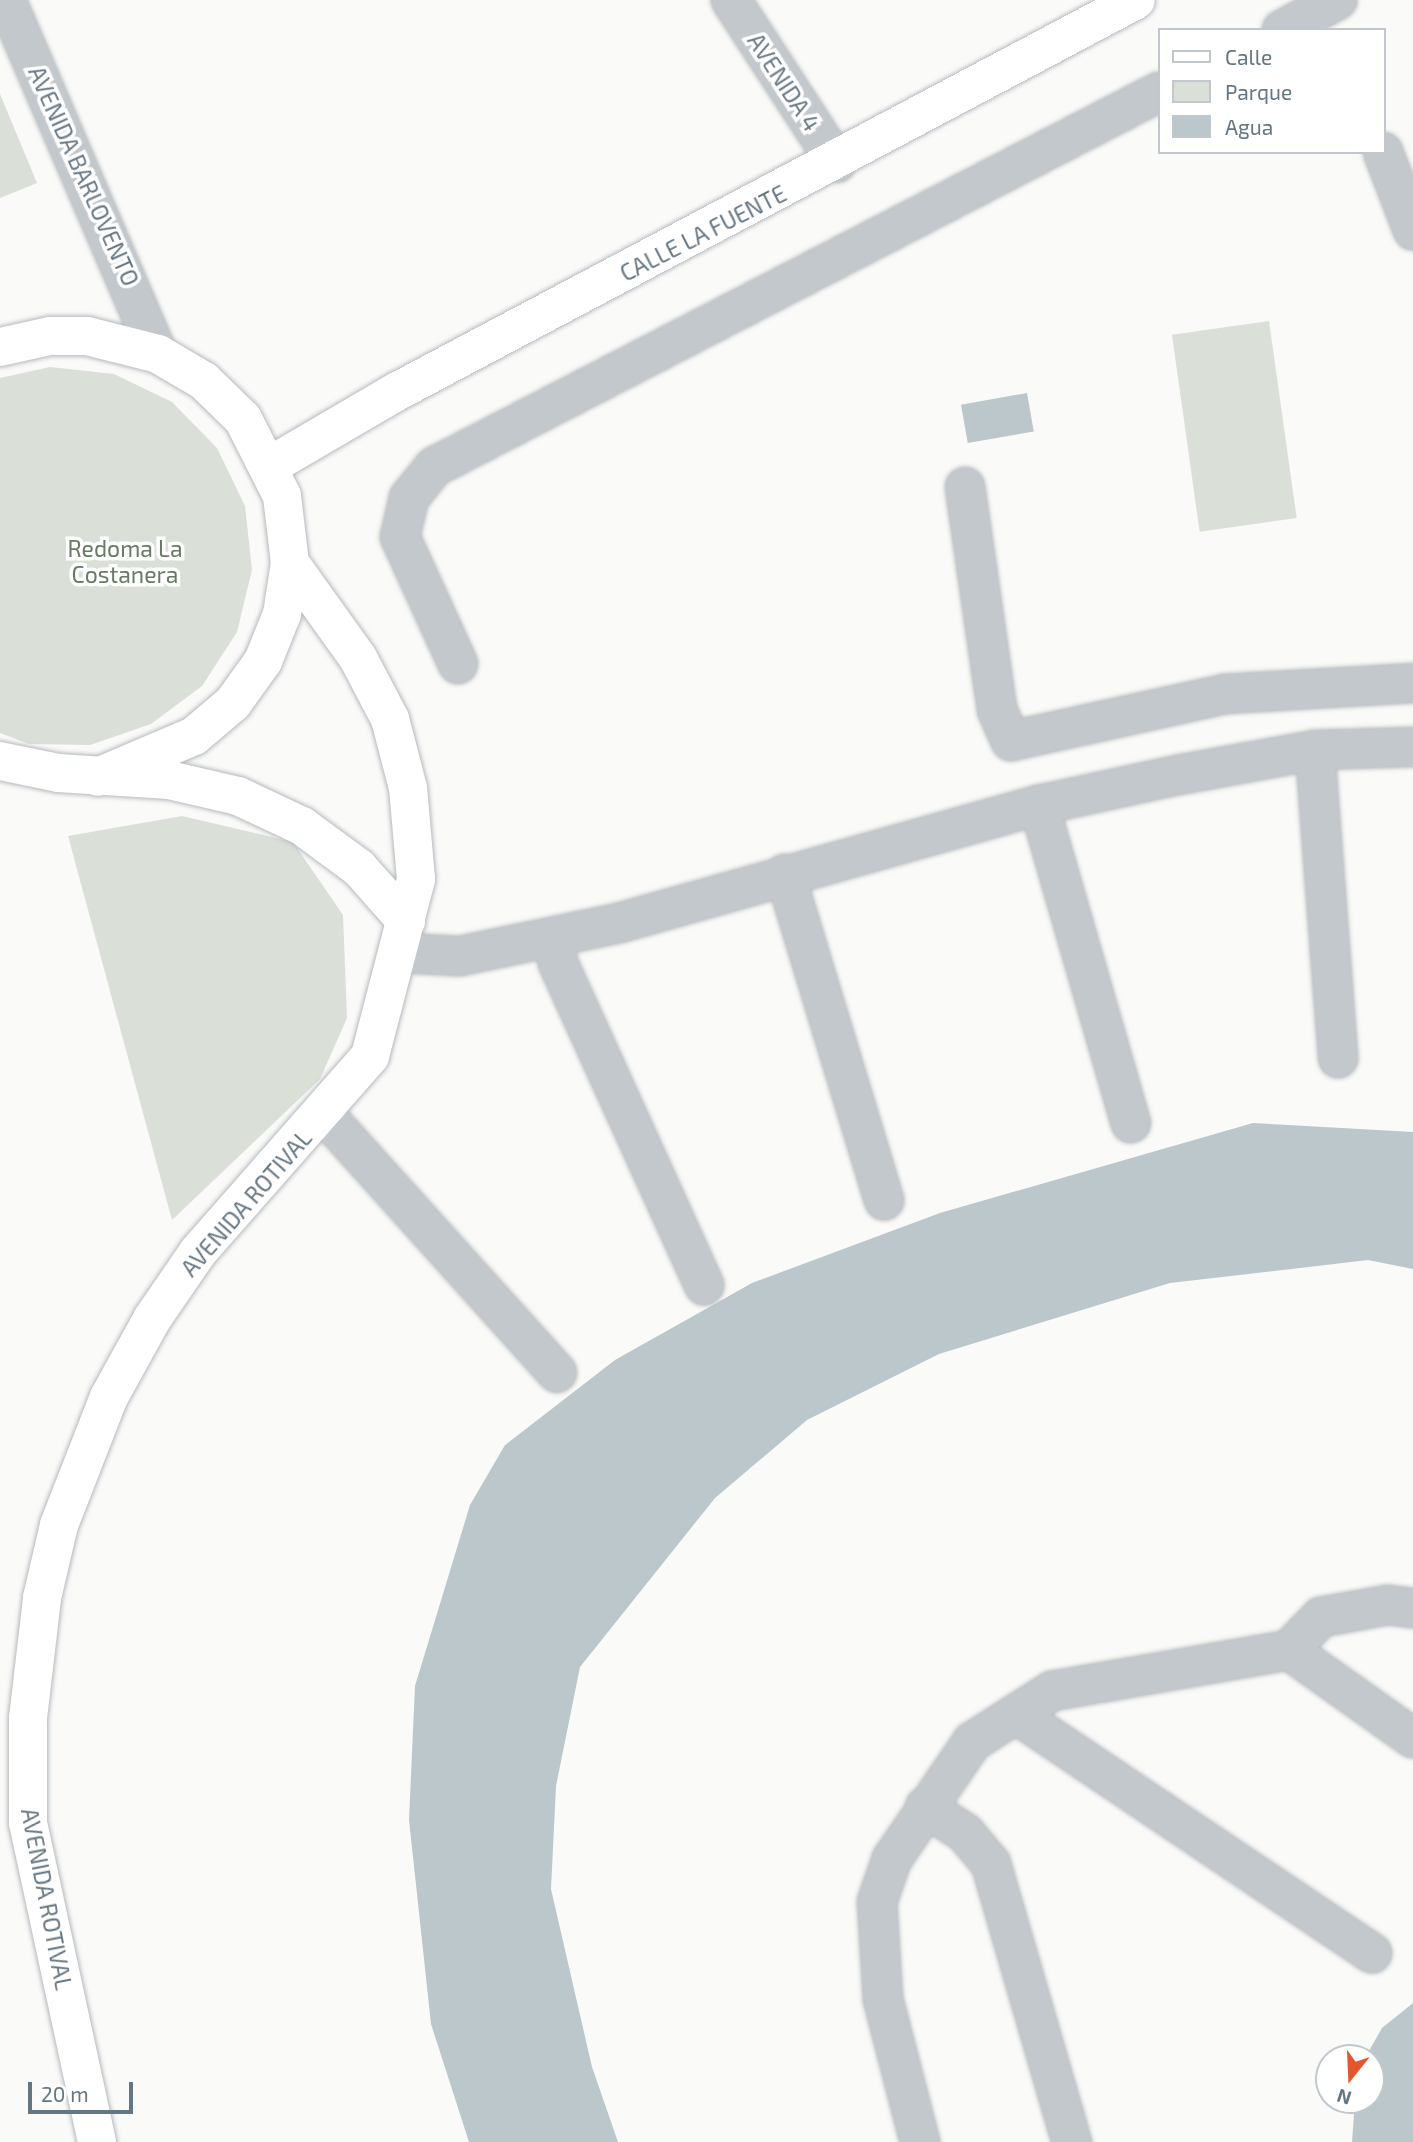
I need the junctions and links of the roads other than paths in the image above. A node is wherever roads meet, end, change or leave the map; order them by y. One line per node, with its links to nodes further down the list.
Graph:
1 (6, 0): 11 (street, AVENIDA BARLOVENTO)
2 (731, 0): 8 (street, AVENIDA 4)
3 (1136, 0): 8 (main road, CALLE LA FUENTE)
4 (1324, 8): 5 (street)
5 (1286, 28)
6 (1158, 93): 15 (street)
7 (1383, 154): 9 (street)
8 (837, 163): 12 (main road, CALLE LA FUENTE)
9 (1413, 230)
10 (5, 343): 11 (main road)
11 (158, 354): 12 (main road)
12 (271, 465): 14 (main road)
13 (965, 487): 16 (street)
14 (290, 563): 20 (main road); 23 (main road, AVENIDA ROTIVAL)
15 (458, 664)
16 (1413, 683)
17 (1413, 747): 18 (street)
18 (1315, 750): 21 (street); 25 (street)
19 (0, 761): 20 (main road)
20 (98, 777): 23 (main road)
21 (1039, 805): 22 (street); 27 (street)
22 (785, 874): 24 (street); 28 (street)
23 (402, 937): 24 (street); 26 (main road, AVENIDA ROTIVAL)
24 (553, 937): 29 (street)
25 (1338, 1058)
26 (324, 1114): 30 (street); 37 (main road, AVENIDA ROTIVAL)
27 (1131, 1123)
28 (884, 1200)
29 (704, 1285)
30 (557, 1373)
31 (1413, 1608): 32 (street)
32 (1289, 1650): 33 (street); 34 (street)
33 (1016, 1714): 35 (street); 36 (street)
34 (1413, 1738)
35 (925, 1807): 38 (street); 39 (street)
36 (1373, 1953)
37 (97, 2142)
38 (920, 2142)
39 (1072, 2142)

